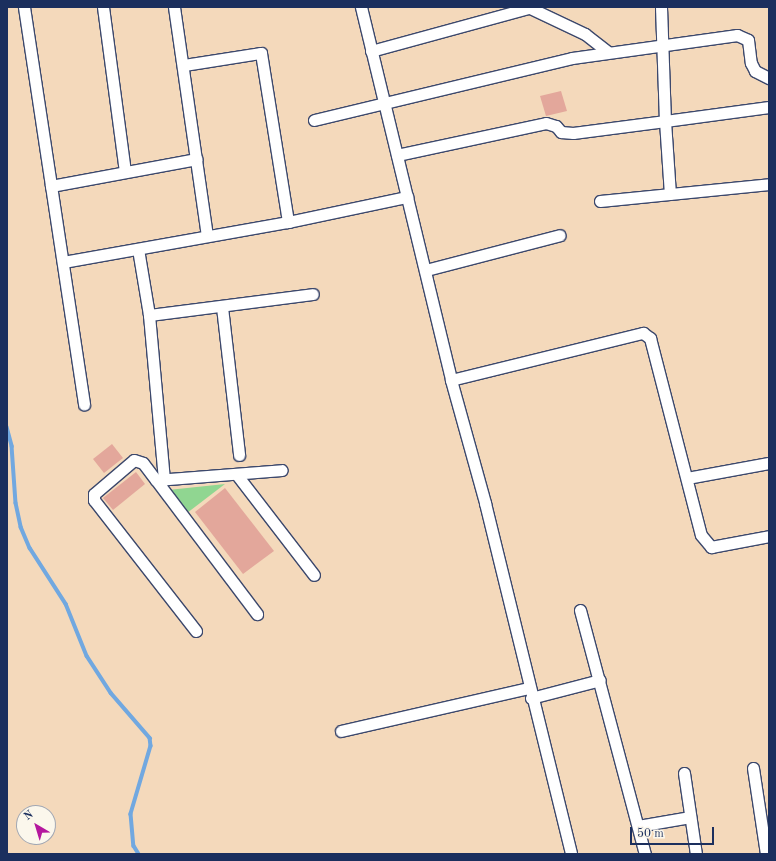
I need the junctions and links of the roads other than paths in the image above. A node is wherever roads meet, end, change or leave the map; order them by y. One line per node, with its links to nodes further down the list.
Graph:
1 (24, 7): 20 (street)
2 (103, 7): 18 (street)
3 (174, 7): 10 (street)
4 (361, 7): 8 (street)
5 (661, 7): 7 (street)
6 (530, 8): 8 (street); 9 (street)
7 (663, 44): 9 (street); 11 (street); 15 (street)
8 (371, 51): 12 (street)
9 (608, 52): 12 (street)
10 (184, 66): 17 (street); 24 (street)
11 (769, 78)
12 (384, 102): 14 (street); 16 (street)
13 (769, 106): 15 (street)
14 (314, 120)
15 (665, 120): 16 (street); 21 (street)
16 (397, 155): 22 (street)
17 (197, 159): 18 (street); 25 (street)
18 (125, 172): 20 (street)
19 (769, 184): 21 (street)
20 (51, 186): 28 (street)
21 (670, 194): 23 (street)
22 (407, 197): 24 (street); 29 (street)
23 (600, 201)
24 (288, 222): 25 (street)
25 (207, 235): 27 (street)
26 (560, 235): 29 (street)
27 (138, 249): 28 (street); 32 (street)
28 (63, 262): 34 (street)
29 (426, 270): 33 (street)
30 (313, 294): 31 (street)
31 (222, 307): 32 (street); 35 (street)
32 (149, 315): 40 (street)
33 (451, 380): 39 (street); 47 (street)
34 (84, 405)
35 (240, 455)
36 (769, 463): 39 (street)
37 (282, 470): 38 (street)
38 (237, 475): 40 (street); 42 (street)
39 (687, 478): 41 (street)
40 (160, 480): 44 (street); 45 (street)
41 (769, 536)
42 (314, 575)
43 (580, 610): 46 (street)
44 (257, 614)
45 (196, 631)
46 (600, 680): 47 (street); 52 (street)
47 (530, 693): 48 (street); 53 (street)
48 (341, 731)
49 (753, 768): 56 (street)
50 (684, 773): 51 (street)
51 (690, 817): 52 (street); 55 (street)
52 (638, 826): 54 (street)
53 (570, 854)
54 (645, 854)
55 (696, 854)
56 (766, 854)

